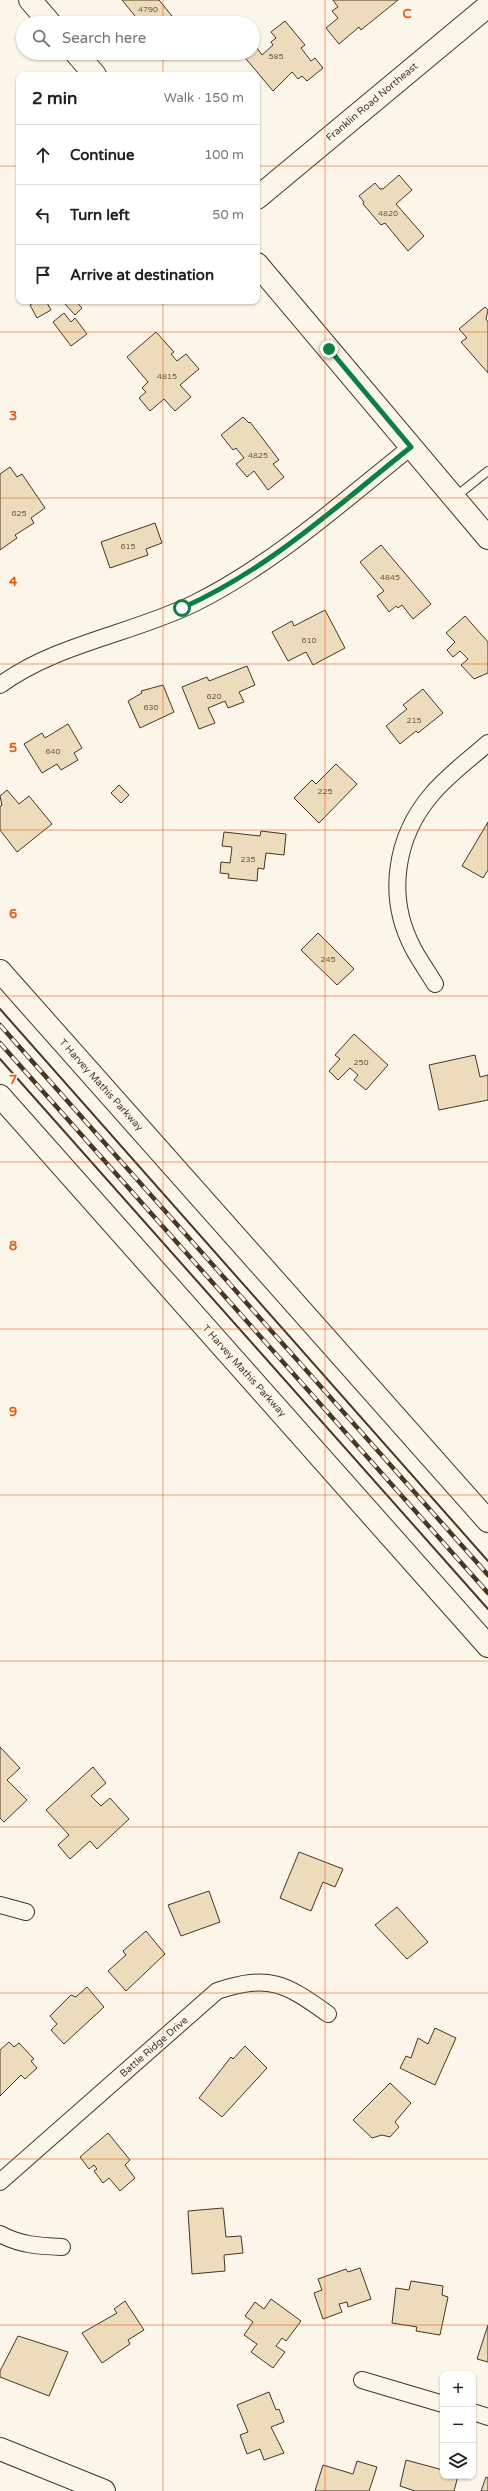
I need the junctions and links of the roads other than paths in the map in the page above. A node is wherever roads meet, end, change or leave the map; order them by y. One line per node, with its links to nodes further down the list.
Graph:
1 (30, 0): 3 (main road)
2 (488, 6): 6 (main road, Franklin Road Northeast)
3 (44, 16)
4 (82, 60): 5 (main road)
5 (92, 72)
6 (260, 196)
7 (260, 268): 8 (main road)
8 (411, 447): 10 (main road); 12 (street)
9 (488, 471): 10 (lane)
10 (454, 498): 11 (main road)
11 (488, 538)
12 (0, 684)
13 (488, 743): 15 (street)
14 (0, 971): 17 (main road, T Harvey Mathis Parkway)
15 (436, 984)
16 (0, 1096): 18 (main road, T Harvey Mathis Parkway)
17 (488, 1521)
18 (488, 1646)
19 (0, 1905): 20 (street)
20 (26, 1912)
21 (328, 2014): 22 (street, Battle Ridge Drive)
22 (0, 2182)
23 (0, 2234): 24 (street)
24 (62, 2246)
25 (362, 2380): 26 (street)
26 (440, 2403)
27 (476, 2413): 28 (street)
28 (488, 2417)
29 (0, 2449): 30 (main road)
30 (103, 2491)

